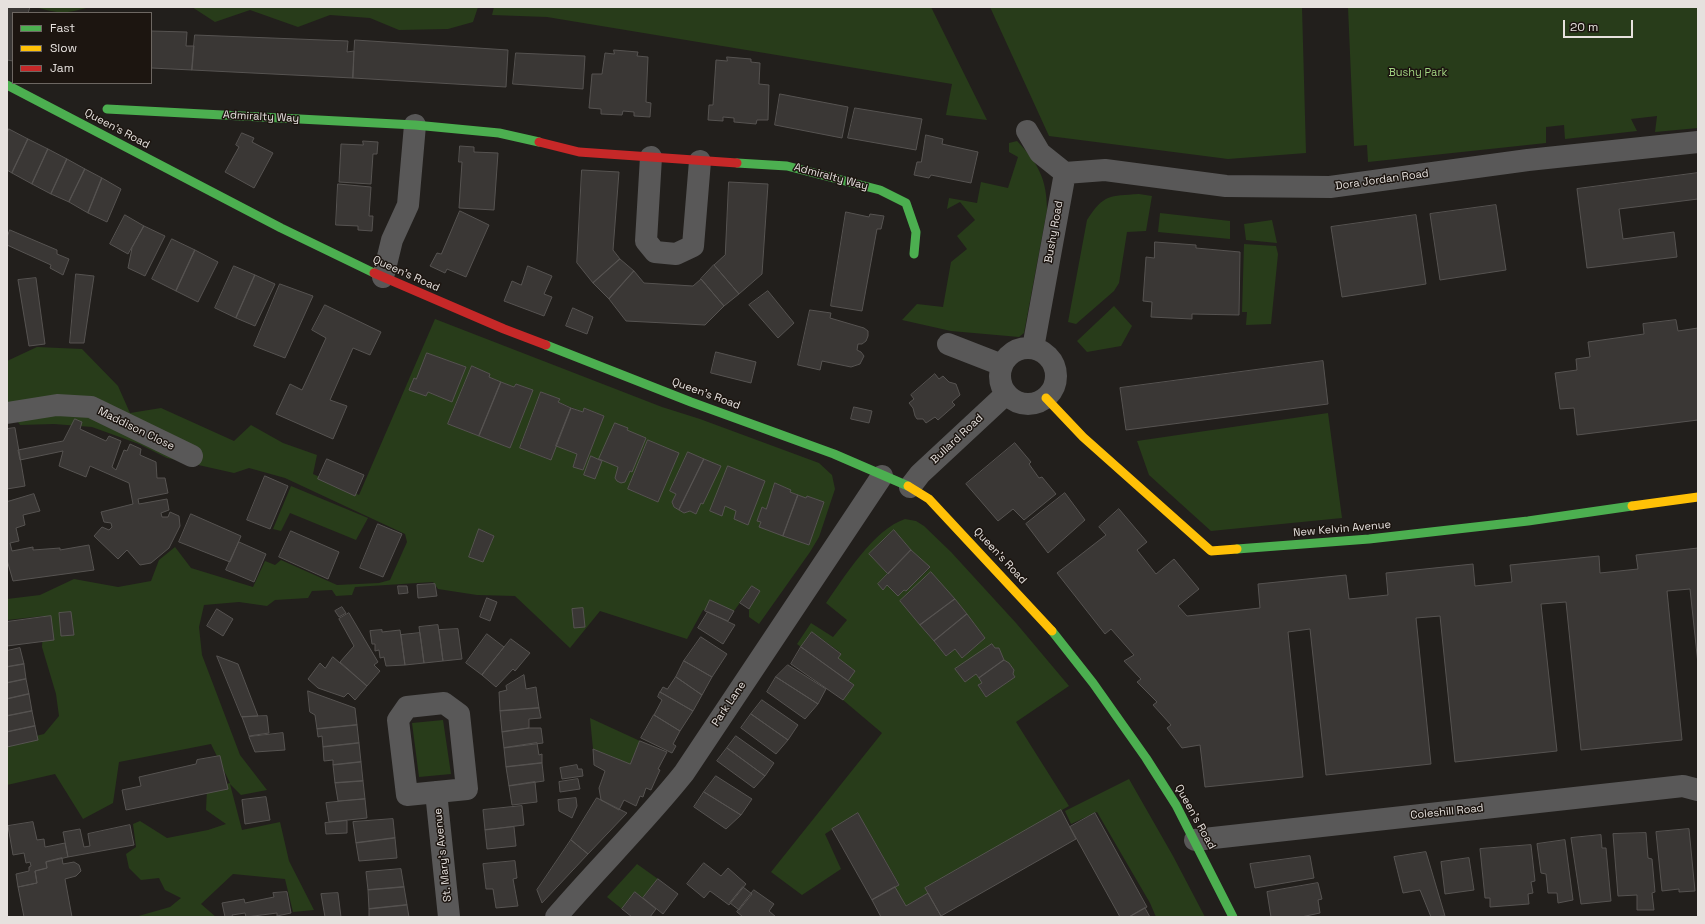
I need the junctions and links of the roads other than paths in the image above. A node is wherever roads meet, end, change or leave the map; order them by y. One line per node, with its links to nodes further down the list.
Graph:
1 (7, 85): 10 (street, Queen's Road)
2 (107, 109): 3 (street, Admiralty Way)
3 (415, 125): 6 (street, Admiralty Way); 10 (street)
4 (1028, 131): 8 (street)
5 (1698, 142): 8 (street, Dora Jordan Road)
6 (651, 157): 7 (street, Admiralty Way); 7 (street)
7 (700, 161): 9 (street, Admiralty Way)
8 (1065, 173): 12 (street, Bushy Road)
9 (914, 254)
10 (383, 277): 18 (street, Queen's Road)
11 (948, 344): 13 (street)
12 (1033, 348): 13 (street); 15 (street)
13 (1002, 365): 14 (street)
14 (1006, 394): 15 (street); 19 (street, Bullard Road)
15 (1046, 398): 20 (street, New Kelvin Avenue)
16 (7, 413): 17 (street, Maddison Close)
17 (192, 456)
18 (882, 476): 19 (street, Queen's Road); 25 (street, Park Lane)
19 (910, 487): 23 (street, Queen's Road)
20 (1698, 497)
21 (1698, 790): 23 (street, Coleshill Road)
22 (436, 792): 22 (street, St. Mary's Avenue); 24 (street, St. Mary's Avenue)
23 (1195, 840): 26 (street, Queen's Road)
24 (449, 917)
25 (556, 917)
26 (1234, 917)

